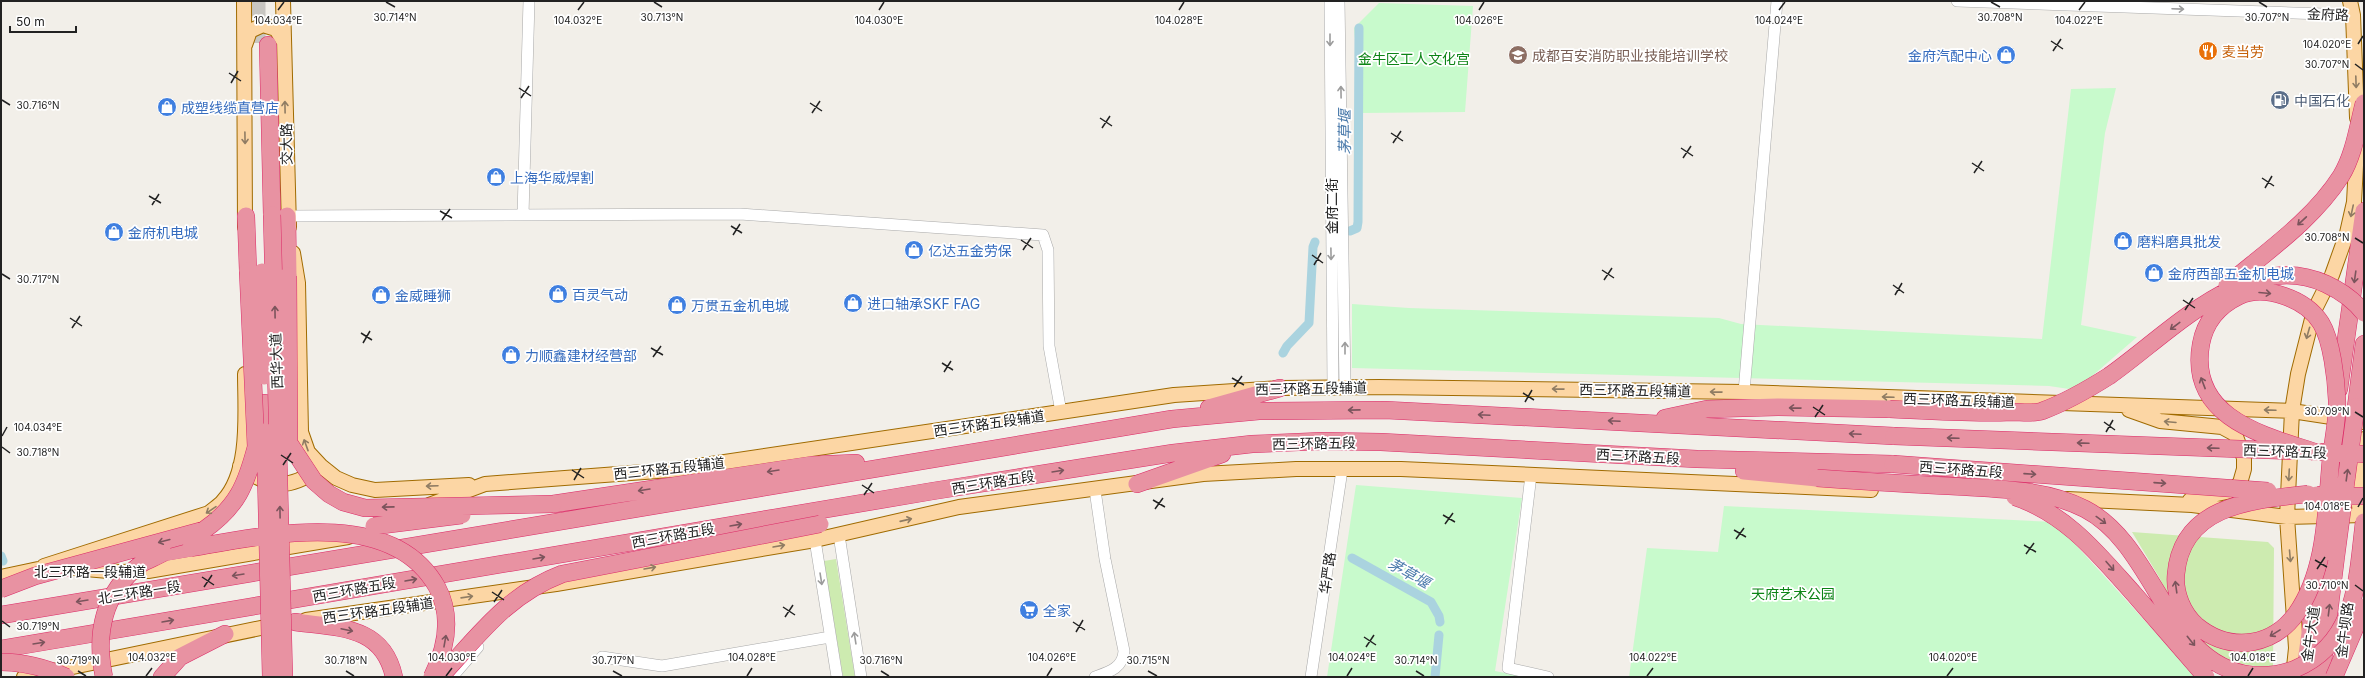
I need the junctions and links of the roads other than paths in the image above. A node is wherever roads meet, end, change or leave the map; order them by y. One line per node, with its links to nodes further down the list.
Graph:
1 (244, 1): 9 (main road)
2 (283, 1): 9 (main road)
3 (529, 1): 12 (street)
4 (1330, 1): 20 (street, 金府二街, one-way to 20)
5 (1339, 1): 20 (street, 金府二街, one-way to 5)
6 (1777, 1): 22 (street)
7 (1957, 1): 8 (street, 金府路, one-way to 8)
8 (2356, 10): 26 (main road, one-way to 26)
9 (264, 45): 13 (highway, 西华大道); 13 (main road, one-way to 13)
10 (2364, 103): 14 (highway, one-way to 14, bridge)
11 (2364, 211): 23 (highway, one-way to 23, bridge)
12 (523, 215): 13 (street); 27 (street)
13 (266, 216): 16 (highway, bridge); 17 (highway, bridge); 19 (highway, 西华大道, bridge); 39 (main road); 40 (main road, one-way to 13)
14 (2205, 304): 15 (highway, bridge); 30 (highway, one-way to 30, bridge)
15 (2364, 313)
16 (288, 336): 19 (highway, bridge); 32 (highway, bridge)
17 (251, 338): 19 (highway, bridge); 34 (highway, bridge)
18 (2364, 344): 91 (highway, 金牛大道, one-way to 18, bridge)
19 (270, 374): 24 (highway, 西华大道, bridge)
20 (1339, 387): 21 (main road, 西三环路五段辅道); 22 (main road, 西三环路五段辅道, one-way to 20)
21 (1280, 388): 27 (main road, 西三环路五段辅道); 28 (highway)
22 (1744, 392): 25 (main road, 西三环路五段辅道, one-way to 22)
23 (2337, 401): 35 (highway, one-way to 23, bridge); 59 (highway, 金牛大道, bridge)
24 (271, 404): 32 (highway, bridge); 34 (highway, bridge); 75 (highway, 西华大道, bridge)
25 (2114, 406): 26 (main road, 西三环路五段辅道, one-way to 25); 51 (main road, one-way to 25)
26 (2292, 411): 29 (main road, 西三环路五段辅道); 52 (main road, one-way to 52)
27 (1061, 412): 43 (main road, 西三环路五段辅道)
28 (1172, 419): 30 (highway, 西三环路五段, one-way to 28); 37 (highway, 西三环路五段)
29 (2364, 422)
30 (1640, 423): 35 (highway, 西三环路五段, one-way to 30, bridge)
31 (2364, 439): 53 (main road, 金牛坝路)
32 (289, 443): 50 (highway, one-way to 32, bridge)
33 (1252, 444): 38 (highway, 西三环路五段); 44 (highway); 47 (highway, 西三环路五段, one-way to 33)
34 (256, 447): 64 (highway, one-way to 64, bridge)
35 (2315, 452): 36 (highway, 西三环路五段, bridge)
36 (2364, 454)
37 (932, 459): 50 (highway, one-way to 50); 60 (highway, 西三环路五段)
38 (1697, 459): 45 (highway, bridge); 48 (highway, 西三环路五段, one-way to 48, bridge)
39 (240, 466): 40 (main road); 61 (main road, one-way to 61)
40 (321, 466): 43 (main road, one-way to 40)
41 (1342, 470): 42 (main road, 西三环路五段辅道); 44 (main road, 西三环路五段辅道); 86 (street, 华严路)
42 (1531, 475): 51 (main road, 西三环路五段辅道); 87 (street)
43 (485, 484): 57 (main road, 西三环路五段辅道)
44 (1137, 484): 46 (main road, 西三环路五段辅道)
45 (1984, 489): 53 (highway, one-way to 53, bridge); 88 (highway, one-way to 88, bridge)
46 (1095, 490): 56 (main road, 西三环路五段辅道, one-way to 46); 85 (street)
47 (934, 492): 55 (highway); 71 (highway, 西三环路五段, one-way to 47)
48 (2308, 494): 49 (highway, 西三环路五段, bridge); 59 (highway, one-way to 48, bridge)
49 (2364, 496)
50 (553, 504): 54 (highway, bridge)
51 (2170, 504): 52 (main road, 西三环路五段辅道)
52 (2287, 517): 53 (main road, 西三环路五段辅道); 89 (main road, one-way to 89)
53 (2362, 517): 93 (main road, 金牛坝路)
54 (321, 532): 58 (highway, bridge); 80 (highway, one-way to 54, bridge)
55 (817, 532): 56 (main road, 西三环路五段辅道); 63 (main road, 西三环路五段辅道, one-way to 55); 70 (street, one-way to 70); 81 (highway, bridge)
56 (839, 535): 84 (street, one-way to 56)
57 (274, 550): 61 (main road, 北三环路一段辅道)
58 (163, 553): 65 (highway, bridge); 78 (highway, bridge)
59 (2321, 553): 90 (highway, 金牛大道, bridge)
60 (276, 569): 67 (highway, 北三环路一段, one-way to 67)
61 (31, 570): 62 (main road, 北三环路一段辅道)
62 (1, 578)
63 (556, 584): 68 (main road, 西三环路五段辅道, one-way to 63); 82 (street)
64 (1, 589)
65 (1, 595)
66 (2364, 607): 92 (highway, bridge)
67 (1, 615)
68 (295, 622): 69 (main road, 西三环路五段辅道); 74 (highway, one-way to 74)
69 (225, 634): 76 (main road); 79 (highway)
70 (830, 636): 72 (street); 83 (street)
71 (1, 649)
72 (602, 657)
73 (1, 662): 77 (highway, bridge)
74 (393, 670)
75 (278, 673)
76 (24, 677)
77 (66, 677)
78 (104, 677)
79 (162, 677)
80 (432, 677)
81 (440, 677)
82 (452, 677)
83 (837, 677)
84 (861, 677)
85 (1095, 677)
86 (1311, 677)
87 (1548, 677)
88 (2206, 677)
89 (2293, 677)
90 (2304, 677)
91 (2321, 677)
92 (2334, 677)
93 (2338, 677)

